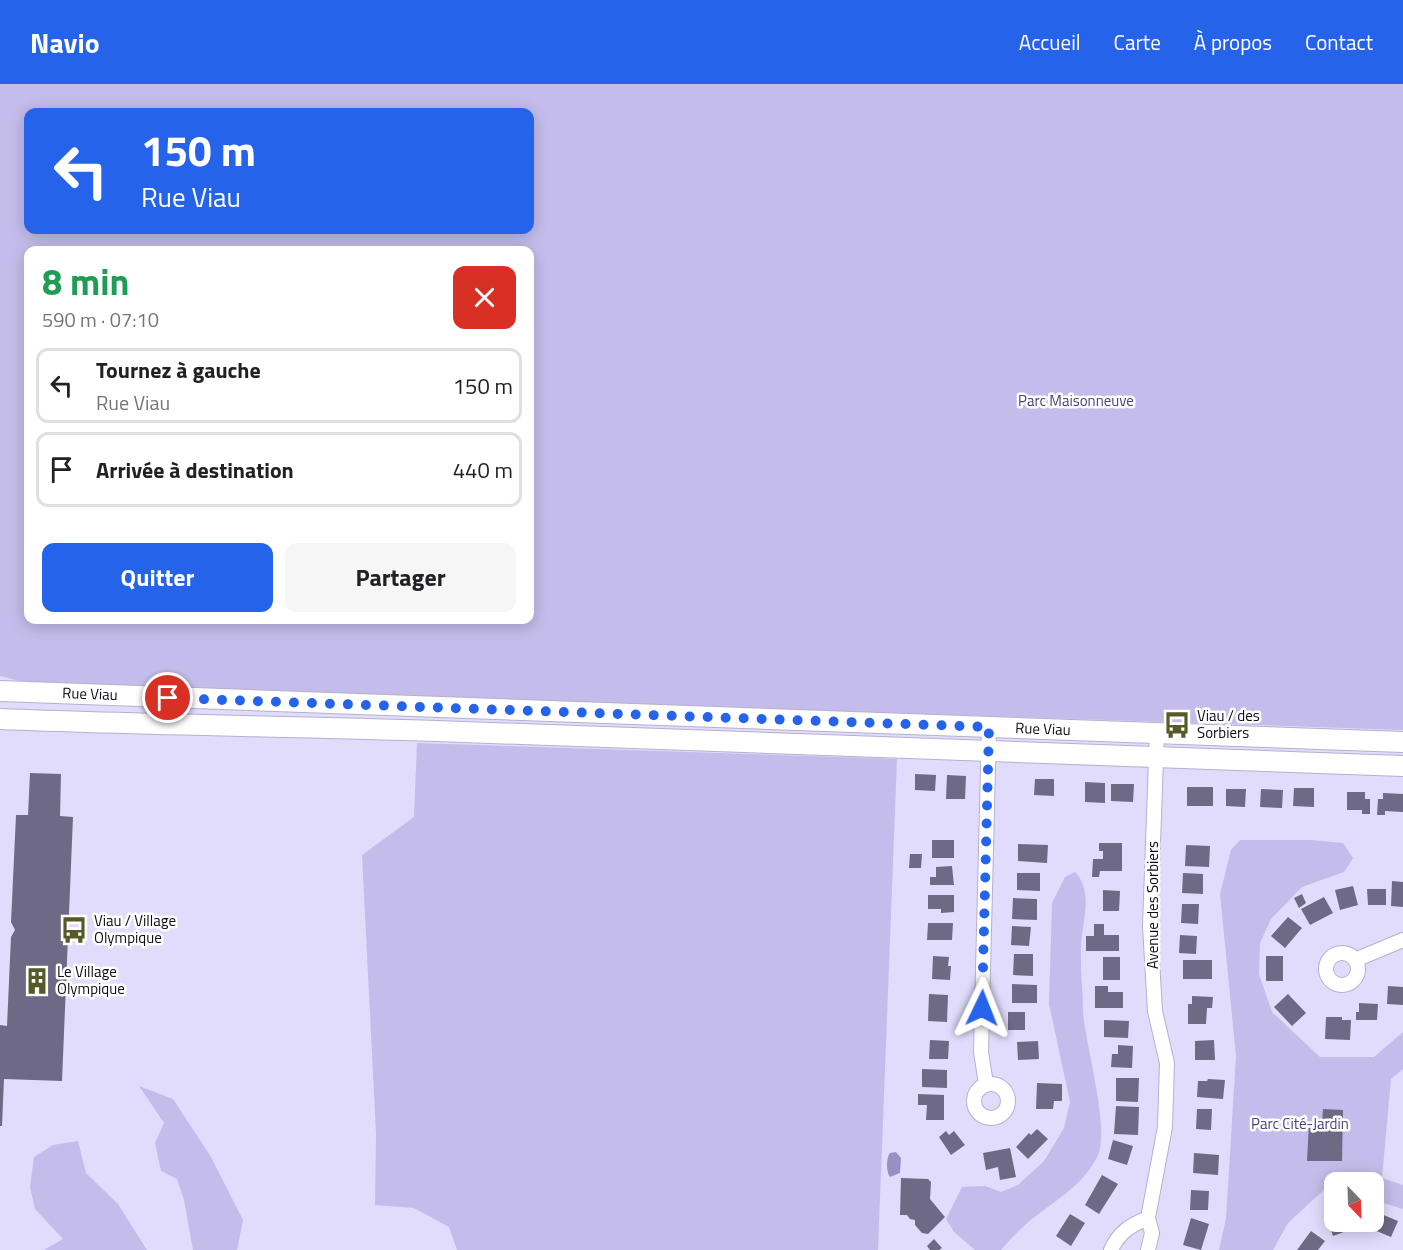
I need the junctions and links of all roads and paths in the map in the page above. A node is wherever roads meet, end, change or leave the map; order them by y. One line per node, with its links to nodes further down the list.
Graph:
1 (0, 691): 3 (main road, Rue Viau)
2 (0, 719): 6 (main road, Rue Viau)
3 (989, 727): 4 (main road, Rue Viau); 6 (street)
4 (1157, 732): 5 (main road, Rue Viau); 7 (street, Avenue des Sorbiers)
5 (1403, 742)
6 (988, 750): 7 (main road, Rue Viau); 11 (street)
7 (1156, 755): 8 (main road, Rue Viau); 12 (street, Avenue des Sorbiers)
8 (1403, 766)
9 (1403, 940): 10 (street)
10 (1355, 960)
11 (986, 1084)
12 (1148, 1218): 13 (street); 14 (street, Avenue des Sorbiers)
13 (1111, 1250)
14 (1148, 1250)

